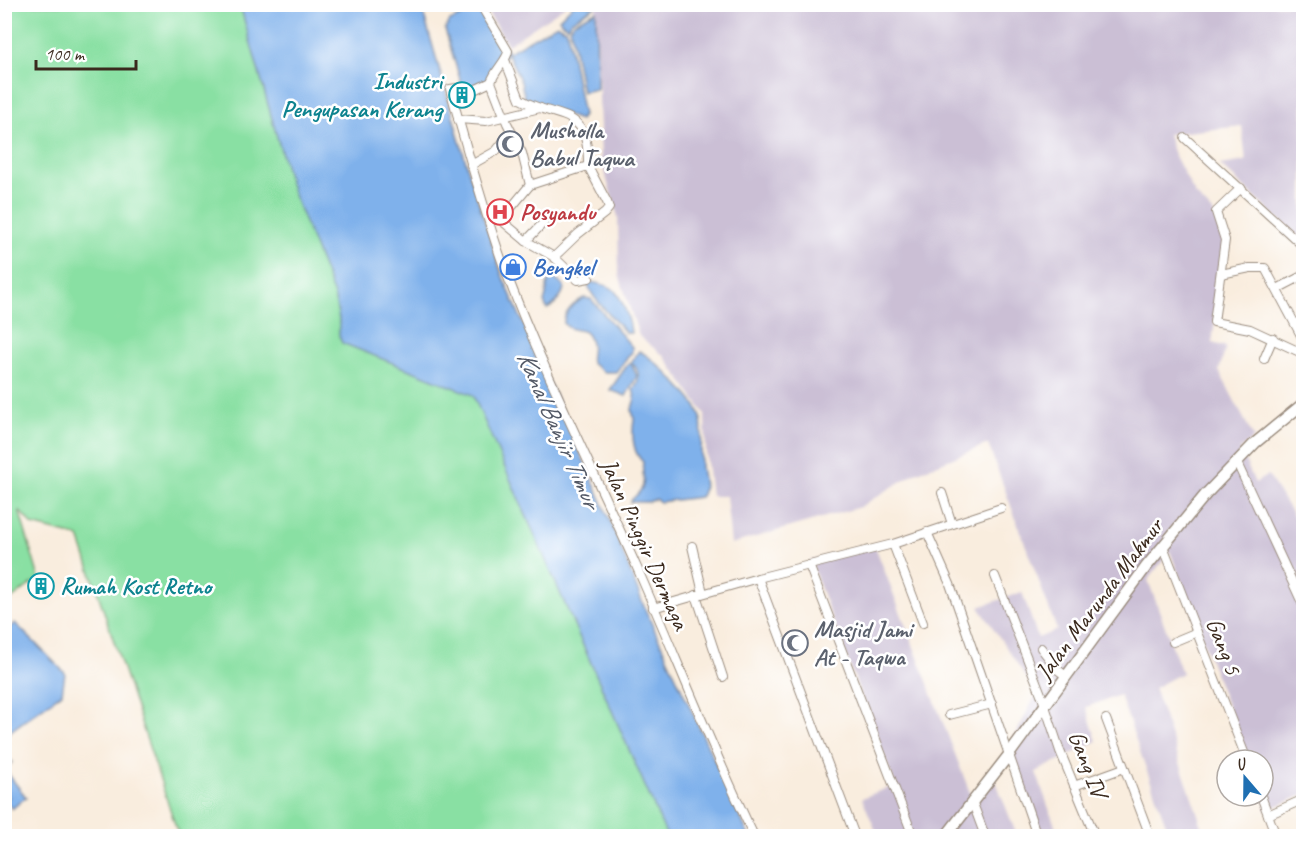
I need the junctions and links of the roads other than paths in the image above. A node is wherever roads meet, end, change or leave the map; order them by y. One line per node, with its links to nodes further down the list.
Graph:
1 (480, 4): 2 (street)
2 (505, 60): 3 (street); 4 (street)
3 (491, 82): 5 (street); 6 (street, Jalan Pinggir Dermaga)
4 (541, 108): 5 (street); 10 (street)
5 (505, 118): 6 (street); 7 (street)
6 (458, 119): 9 (street, Jalan Pinggir Dermaga)
7 (511, 132): 9 (street); 11 (street)
8 (1185, 138): 12 (street)
9 (471, 165): 15 (street, Jalan Pinggir Dermaga)
10 (588, 166): 11 (street); 18 (street)
11 (530, 185): 14 (street)
12 (1241, 188): 17 (street); 19 (street)
13 (547, 219): 16 (street)
14 (507, 226): 15 (street); 16 (street)
15 (493, 234): 41 (street, Jalan Pinggir Dermaga)
16 (526, 241): 18 (street)
17 (1304, 247)
18 (554, 257): 21 (street)
19 (1221, 274): 22 (street); 23 (street)
20 (1304, 275): 22 (street)
21 (589, 278)
22 (1276, 289): 24 (street)
23 (1273, 338): 25 (street); 26 (street)
24 (1304, 341)
25 (1304, 354)
26 (1264, 359)
27 (1304, 403): 28 (main road, Jalan Marunda Makmur)
28 (1237, 463): 35 (main road, Jalan Marunda Makmur); 40 (street)
29 (942, 492): 31 (street)
30 (1001, 508): 31 (street)
31 (952, 524): 32 (street)
32 (927, 532): 33 (street); 48 (street)
33 (893, 544): 36 (street); 42 (street)
34 (692, 546): 39 (street)
35 (1163, 546): 43 (street, Gang 5); 47 (main road, Jalan Marunda Makmur)
36 (809, 565): 38 (street); 62 (street)
37 (995, 576): 49 (street, Gang IV)
38 (758, 578): 39 (street); 61 (street)
39 (699, 594): 41 (street); 46 (street)
40 (1304, 607)
41 (653, 608): 60 (street, Jalan Pinggir Dermaga)
42 (923, 622)
43 (1197, 632): 44 (street); 52 (street, Gang 5)
44 (1173, 642)
45 (1041, 648): 47 (street)
46 (723, 676)
47 (1066, 676): 49 (main road, Jalan Marunda Makmur)
48 (992, 704): 50 (street); 53 (street)
49 (1045, 706): 53 (main road, Jalan Marunda Makmur); 55 (street, Gang IV)
50 (950, 715)
51 (1106, 719): 54 (street)
52 (1242, 748)
53 (1008, 756): 57 (main road, Jalan Marunda Makmur); 65 (street)
54 (1124, 768): 55 (street); 67 (street)
55 (1074, 786): 66 (street, Gang IV)
56 (1304, 799): 59 (street)
57 (972, 801): 63 (main road, Jalan Marunda Makmur); 64 (street)
58 (1266, 808): 59 (street)
59 (1268, 814): 68 (street)
60 (754, 837)
61 (855, 837)
62 (913, 837)
63 (946, 837)
64 (985, 837)
65 (1037, 837)
66 (1095, 837)
67 (1150, 837)
68 (1276, 837)

